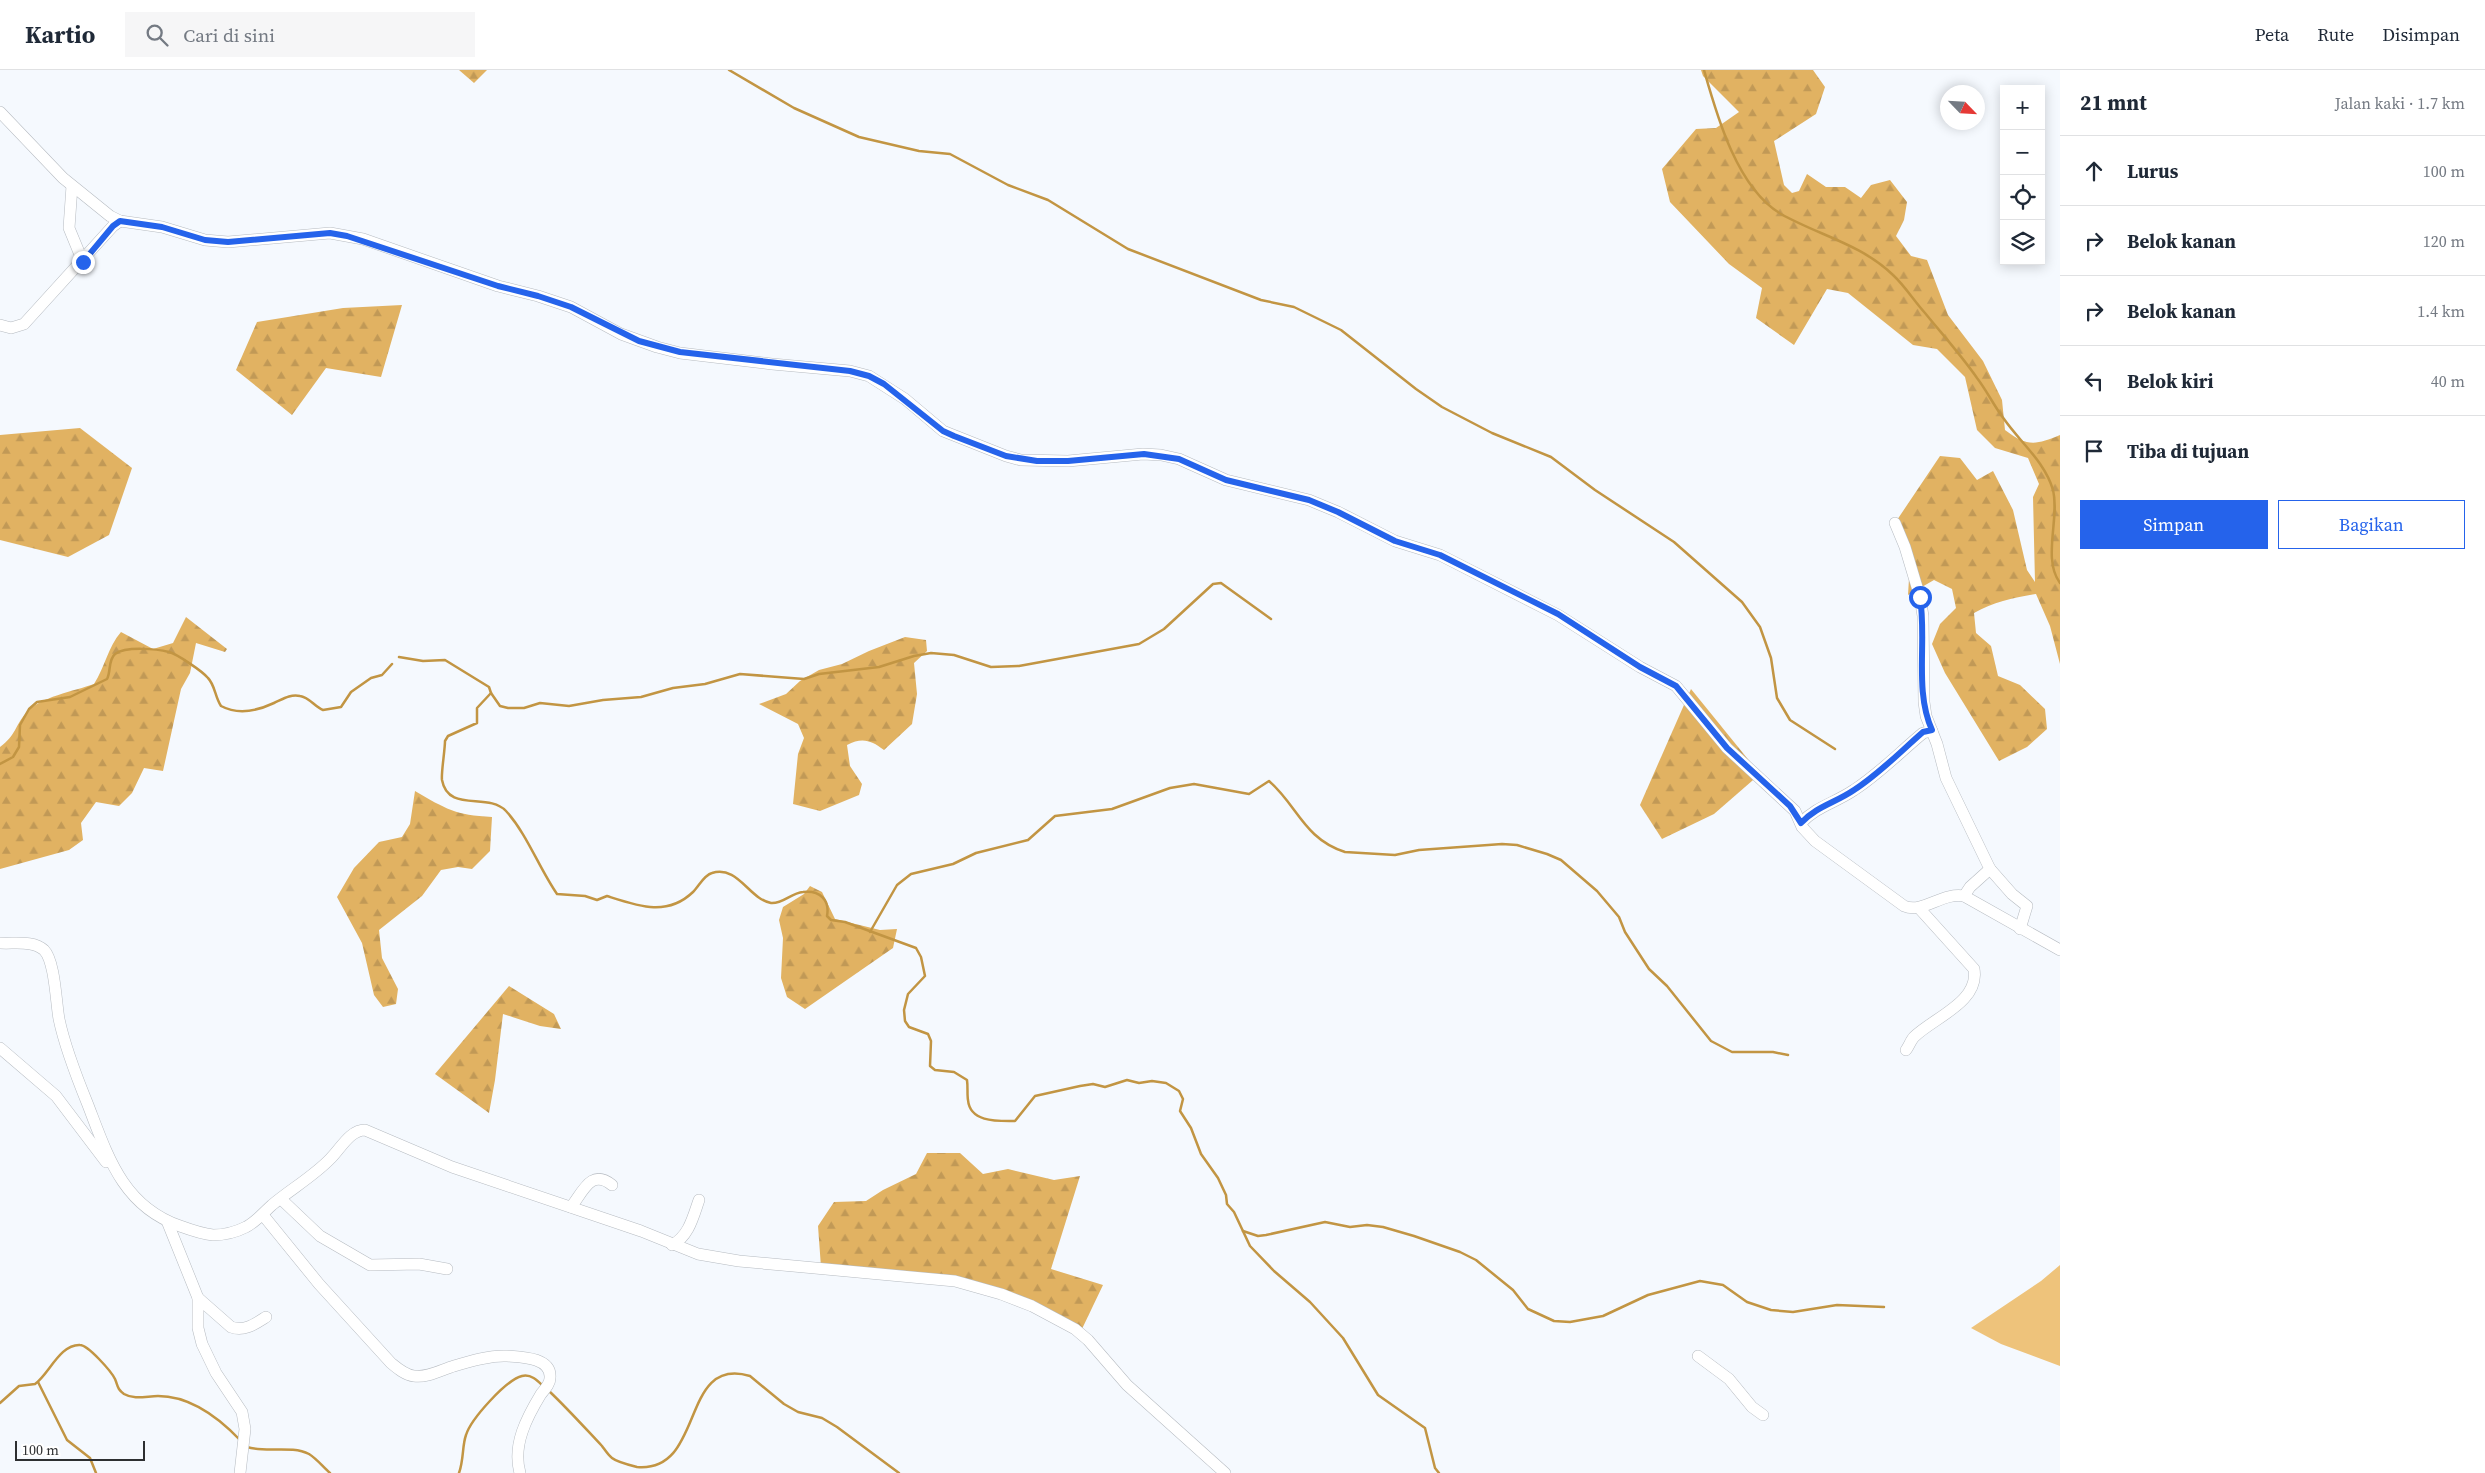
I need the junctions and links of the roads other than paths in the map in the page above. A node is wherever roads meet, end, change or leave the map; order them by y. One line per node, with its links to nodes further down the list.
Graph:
1 (0, 112): 2 (street)
2 (72, 186): 3 (street); 4 (street)
3 (120, 221): 4 (street); 8 (street)
4 (83, 262): 5 (street)
5 (0, 324)
6 (1895, 523): 7 (street)
7 (1932, 730): 8 (street); 9 (street)
8 (1801, 823): 11 (street)
9 (1990, 869): 10 (street); 12 (street)
10 (1964, 896): 11 (street); 12 (street)
11 (1919, 908): 16 (street)
12 (2020, 930): 14 (street)
13 (0, 943): 17 (street)
14 (2060, 950)
15 (0, 1048): 17 (street)
16 (1906, 1050)
17 (114, 1171): 23 (street)
18 (612, 1185): 21 (street)
19 (281, 1200): 21 (street); 22 (street); 25 (street)
20 (699, 1200): 24 (street)
21 (571, 1207): 24 (street)
22 (263, 1215): 23 (street); 31 (street)
23 (167, 1221): 26 (street)
24 (672, 1245): 32 (street)
25 (448, 1269)
26 (198, 1298): 27 (street); 30 (street)
27 (266, 1317)
28 (1698, 1356): 29 (street)
29 (1763, 1415)
30 (240, 1473)
31 (520, 1473)
32 (1225, 1473)

